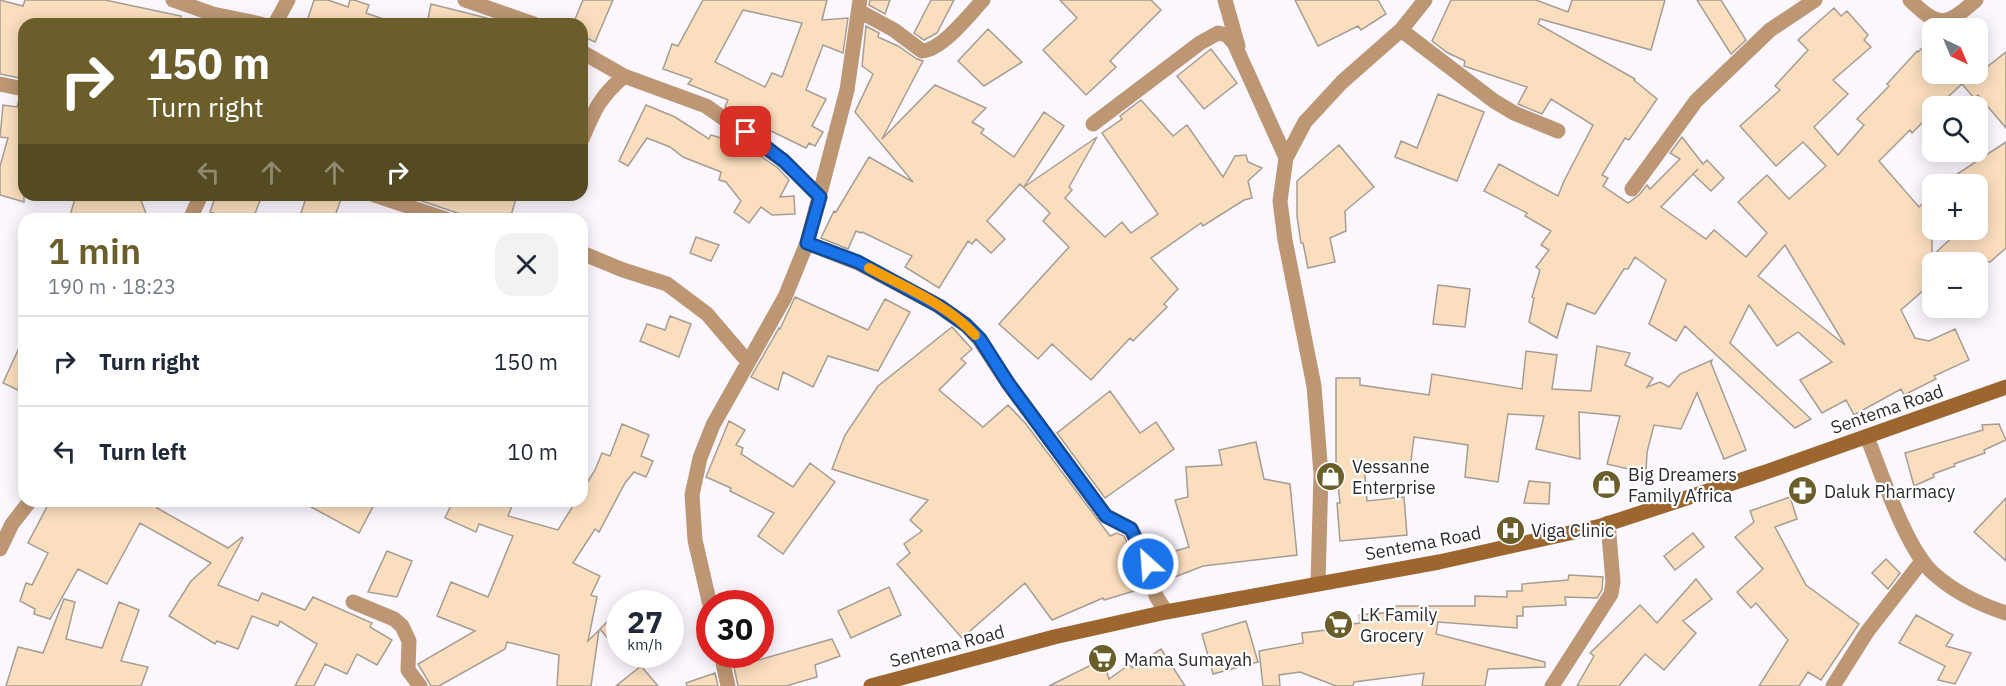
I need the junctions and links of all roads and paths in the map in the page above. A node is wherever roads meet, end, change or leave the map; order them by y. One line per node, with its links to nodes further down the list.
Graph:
1 (173, 0): 11 (street)
2 (288, 0): 12 (street)
3 (465, 0): 13 (street)
4 (983, 0): 10 (street)
5 (1225, 0): 16 (street)
6 (1425, 0): 14 (street)
7 (1815, 0): 24 (street)
8 (1910, 0): 9 (street)
9 (1976, 0)
10 (859, 6): 25 (street)
11 (232, 18)
12 (278, 18)
13 (517, 18)
14 (1401, 30): 22 (street); 23 (street)
15 (588, 55): 17 (street)
16 (1240, 57): 21 (street); 23 (street)
17 (624, 76): 20 (street); 25 (street)
18 (0, 84): 19 (street)
19 (18, 88)
20 (588, 124)
21 (1093, 124)
22 (1558, 131)
23 (1286, 158): 37 (street)
24 (1632, 189)
25 (820, 197): 28 (street)
26 (392, 201): 27 (street)
27 (428, 213)
28 (807, 243): 30 (street); 40 (street)
29 (588, 255): 30 (street)
30 (748, 362): 38 (street)
31 (2006, 387): 32 (main road, Sentema Road)
32 (1867, 437): 34 (main road, Sentema Road); 36 (street)
33 (25, 507): 35 (street)
34 (1608, 523): 37 (main road, Sentema Road); 46 (street)
35 (0, 549)
36 (1922, 561): 41 (street); 47 (street)
37 (1318, 583): 40 (main road, Sentema Road)
38 (707, 590)
39 (353, 602): 43 (street)
40 (1166, 612): 45 (main road, Sentema Road)
41 (2006, 613)
42 (724, 668): 44 (street)
43 (420, 686)
44 (728, 686)
45 (871, 686)
46 (1552, 686)
47 (1833, 686)

